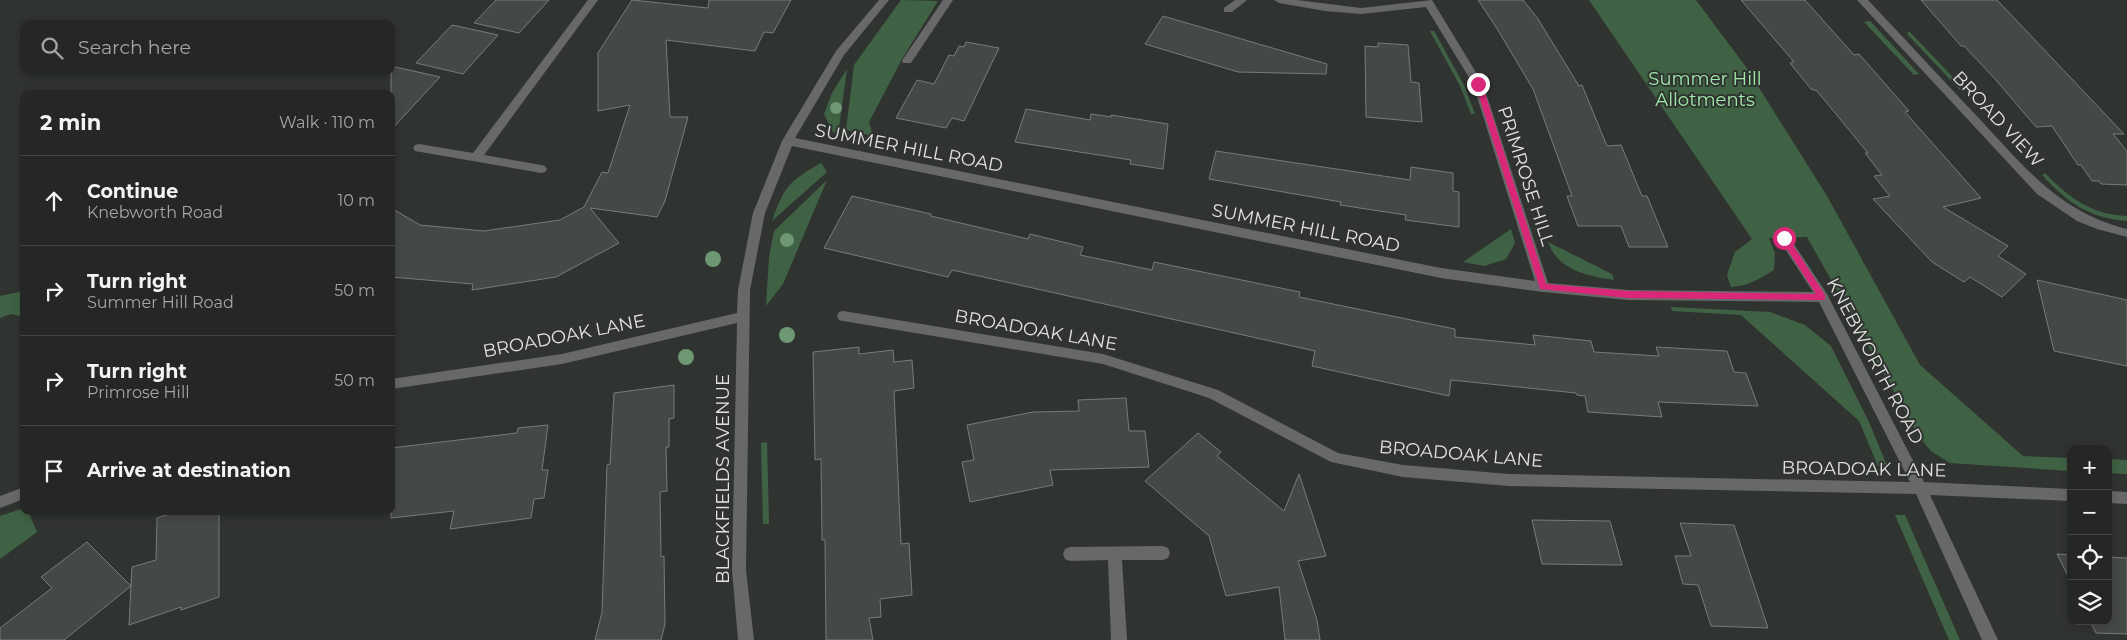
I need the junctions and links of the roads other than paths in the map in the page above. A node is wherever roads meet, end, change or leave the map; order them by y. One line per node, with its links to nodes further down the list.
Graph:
1 (592, 0): 12 (street)
2 (884, 0): 10 (street, BLACKFIELDS AVENUE)
3 (948, 0): 9 (street)
4 (1242, 0): 8 (street)
5 (1279, 0): 7 (street)
6 (1862, 0): 14 (street, BROAD VIEW)
7 (1428, 1): 16 (street, PRIMROSE HILL)
8 (1228, 10)
9 (907, 61)
10 (788, 141): 16 (street, SUMMER HILL ROAD); 19 (street, BLACKFIELDS AVENUE)
11 (420, 148): 12 (street)
12 (476, 158): 13 (street)
13 (541, 169)
14 (2127, 233)
15 (1784, 238): 17 (street, KNEBWORTH ROAD)
16 (1543, 287): 17 (street, SUMMER HILL ROAD)
17 (1823, 298): 21 (street, KNEBWORTH ROAD)
18 (843, 316): 21 (street, BROADOAK LANE)
19 (744, 317): 20 (street, BROADOAK LANE); 30 (street, BLACKFIELDS AVENUE)
20 (395, 383)
21 (1920, 488): 23 (street, BROADOAK LANE); 32 (street, KNEBWORTH ROAD)
22 (20, 494): 26 (street)
23 (2067, 495)
24 (2112, 497): 25 (street)
25 (2127, 498)
26 (0, 502)
27 (1162, 553): 29 (street)
28 (1070, 554): 29 (street)
29 (1115, 554): 31 (street)
30 (746, 640)
31 (1119, 640)
32 (1990, 640)

